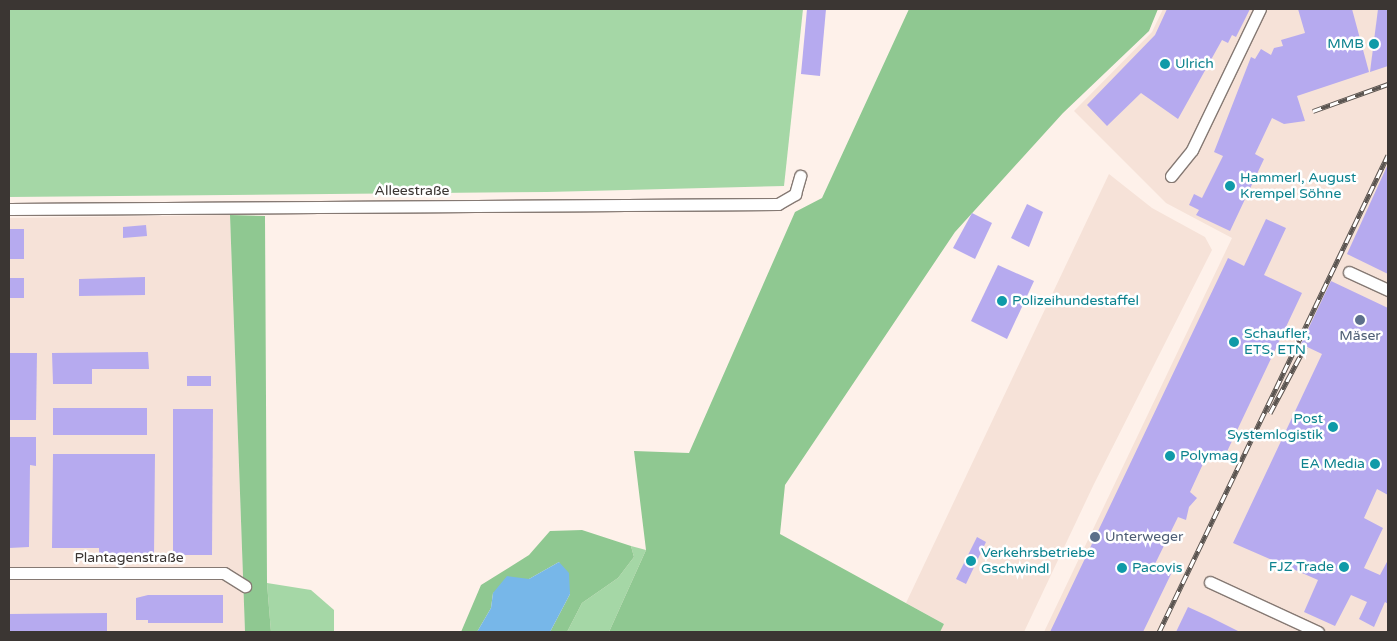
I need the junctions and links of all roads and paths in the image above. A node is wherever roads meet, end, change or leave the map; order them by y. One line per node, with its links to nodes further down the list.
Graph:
1 (1260, 9): 3 (street)
2 (800, 176): 4 (street, Alleestraße)
3 (1172, 176)
4 (9, 210)
5 (1349, 272): 6 (street)
6 (1388, 290)
7 (9, 573): 9 (street, Plantagenstraße)
8 (1210, 582): 10 (street)
9 (245, 586)
10 (1318, 632)

